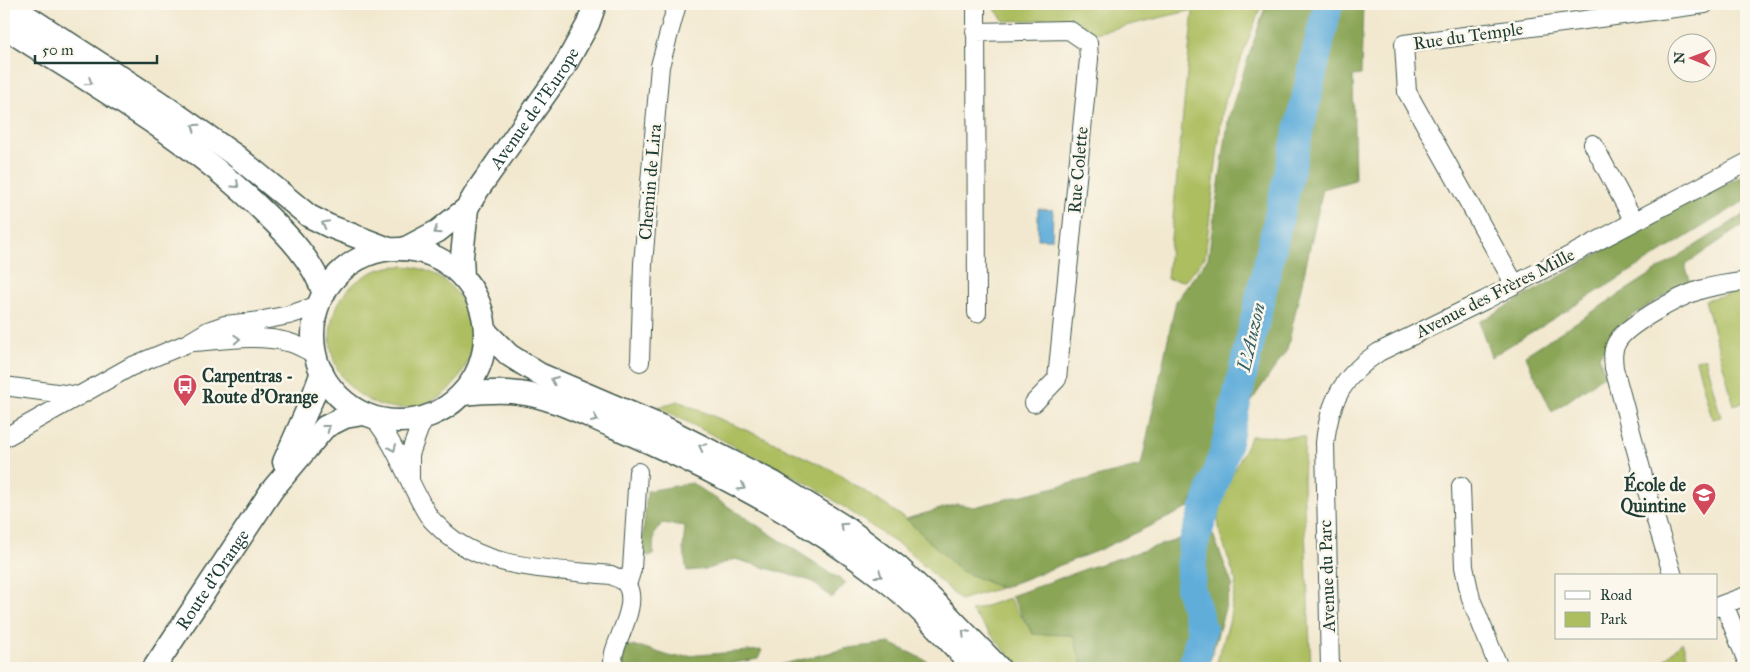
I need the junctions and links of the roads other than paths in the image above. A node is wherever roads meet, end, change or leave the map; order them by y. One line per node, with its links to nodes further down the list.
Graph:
1 (8, 4): 12 (main road, one-way to 1)
2 (595, 4): 10 (main road, Avenue de l'Europe)
3 (677, 4): 20 (street, Chemin de Lira)
4 (976, 4): 7 (street)
5 (1705, 4): 15 (street, Rue du Temple)
6 (4, 27): 16 (main road, one-way to 16)
7 (975, 32): 17 (street); 25 (street, Rue Colette)
8 (1593, 144): 11 (street)
9 (1746, 163): 11 (street, Avenue des Frères Mille)
10 (467, 208): 12 (main road, Avenue de l'Europe, one-way to 12); 13 (main road, Avenue de l'Europe)
11 (1634, 221): 15 (street, Avenue des Frères Mille)
12 (388, 247): 13 (main road); 16 (main road)
13 (463, 277): 18 (main road)
14 (1746, 281): 34 (street)
15 (1514, 283): 31 (street, Avenue des Frères Mille)
16 (321, 299): 19 (street); 21 (main road)
17 (977, 313)
18 (486, 332): 23 (main road); 42 (main road, one-way to 18)
19 (188, 343): 21 (street, one-way to 21); 24 (street)
20 (640, 362)
21 (318, 363): 26 (main road); 33 (main road, Route d'Orange)
22 (4, 386): 24 (street)
23 (463, 394): 27 (main road); 41 (main road, one-way to 41)
24 (79, 396): 28 (street)
25 (1034, 404)
26 (368, 416): 27 (main road); 30 (street, one-way to 30); 33 (main road, Route d'Orange, one-way to 26)
27 (426, 418): 30 (street)
28 (4, 438)
29 (638, 472): 35 (street)
30 (410, 478): 35 (street)
31 (1325, 485): 43 (street, Avenue du Parc)
32 (1461, 486): 44 (street)
33 (272, 490): 39 (main road, Route d'Orange)
34 (1671, 574)
35 (627, 585): 40 (street)
36 (1746, 596): 37 (street)
37 (1720, 605): 38 (street)
38 (1746, 659)
39 (154, 668)
40 (612, 668)
41 (974, 668)
42 (999, 668)
43 (1330, 668)
44 (1499, 668)

